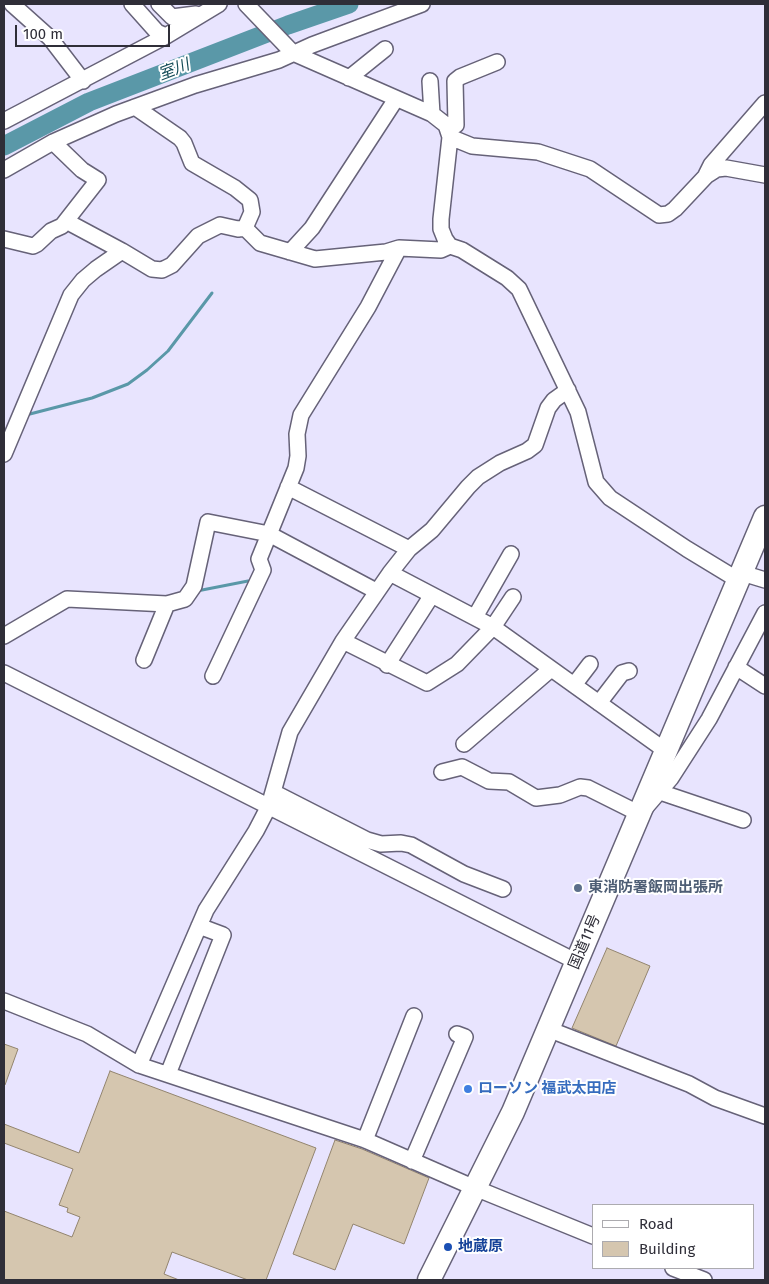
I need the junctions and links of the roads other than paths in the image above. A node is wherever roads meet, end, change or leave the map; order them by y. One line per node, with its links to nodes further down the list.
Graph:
1 (12, 4): 13 (street)
2 (132, 4): 8 (street)
3 (159, 4): 7 (street)
4 (219, 4): 7 (street)
5 (246, 4): 9 (street)
6 (422, 4): 9 (street)
7 (204, 12): 8 (street)
8 (166, 36): 13 (street)
9 (289, 49): 12 (street); 17 (street)
10 (385, 50): 12 (street)
11 (497, 62): 20 (street)
12 (349, 78): 15 (street)
13 (83, 80): 19 (street)
14 (430, 81): 18 (street)
15 (396, 99): 18 (street); 31 (street)
16 (765, 103): 24 (street)
17 (135, 107): 21 (street); 26 (street)
18 (432, 114): 20 (street)
19 (4, 121)
20 (450, 133): 24 (street); 28 (street)
21 (53, 142): 22 (street); 25 (street)
22 (4, 170)
23 (765, 174): 24 (street)
24 (706, 176)
25 (66, 221): 27 (street); 30 (street)
26 (245, 228): 30 (street); 31 (street)
27 (4, 239)
28 (450, 246): 29 (street); 32 (street)
29 (400, 248): 31 (street); 35 (street)
30 (122, 251): 33 (street)
31 (290, 252)
32 (568, 390): 38 (street); 41 (street)
33 (7, 435): 34 (street)
34 (4, 454)
35 (288, 487): 37 (street); 38 (street)
36 (765, 517): 41 (highway, 国道11号)
37 (269, 534): 43 (street); 46 (street); 59 (street)
38 (409, 549): 40 (street)
39 (511, 554): 48 (street)
40 (390, 573): 43 (street); 44 (street)
41 (740, 576): 42 (street); 64 (highway, 国道11号)
42 (765, 580)
43 (376, 591): 51 (street)
44 (432, 595): 48 (street); 54 (street)
45 (513, 597): 49 (street)
46 (167, 604): 50 (street); 52 (street)
47 (765, 613): 55 (street)
48 (475, 617): 49 (street)
49 (493, 627): 54 (street); 56 (street)
50 (4, 636)
51 (343, 641): 54 (street); 67 (street)
52 (144, 660)
53 (590, 664): 60 (street)
54 (387, 665)
55 (736, 667): 61 (street); 66 (street)
56 (551, 669): 60 (street); 63 (street)
57 (629, 671): 62 (street)
58 (4, 672): 67 (street)
59 (213, 676)
60 (574, 685): 62 (street)
61 (765, 686)
62 (599, 703): 64 (street)
63 (464, 744)
64 (666, 752): 68 (highway, 国道11号)
65 (442, 772): 68 (street)
66 (660, 792): 68 (street); 69 (street)
67 (271, 799): 70 (street); 71 (street); 72 (street)
68 (640, 814): 72 (highway, 国道11号)
69 (743, 820)
70 (504, 889)
71 (199, 926): 77 (street); 78 (street)
72 (577, 962): 75 (highway, 国道11号)
73 (4, 1001): 77 (street)
74 (414, 1016): 80 (street)
75 (548, 1029): 79 (street); 82 (highway, 国道11号)
76 (457, 1034): 81 (street)
77 (139, 1065): 78 (street)
78 (168, 1074): 80 (street)
79 (765, 1116)
80 (365, 1140): 81 (street)
81 (412, 1161): 82 (street)
82 (476, 1188): 83 (street); 85 (highway, 国道11号)
83 (592, 1236)
84 (676, 1269): 86 (street)
85 (430, 1280)
86 (704, 1280)

